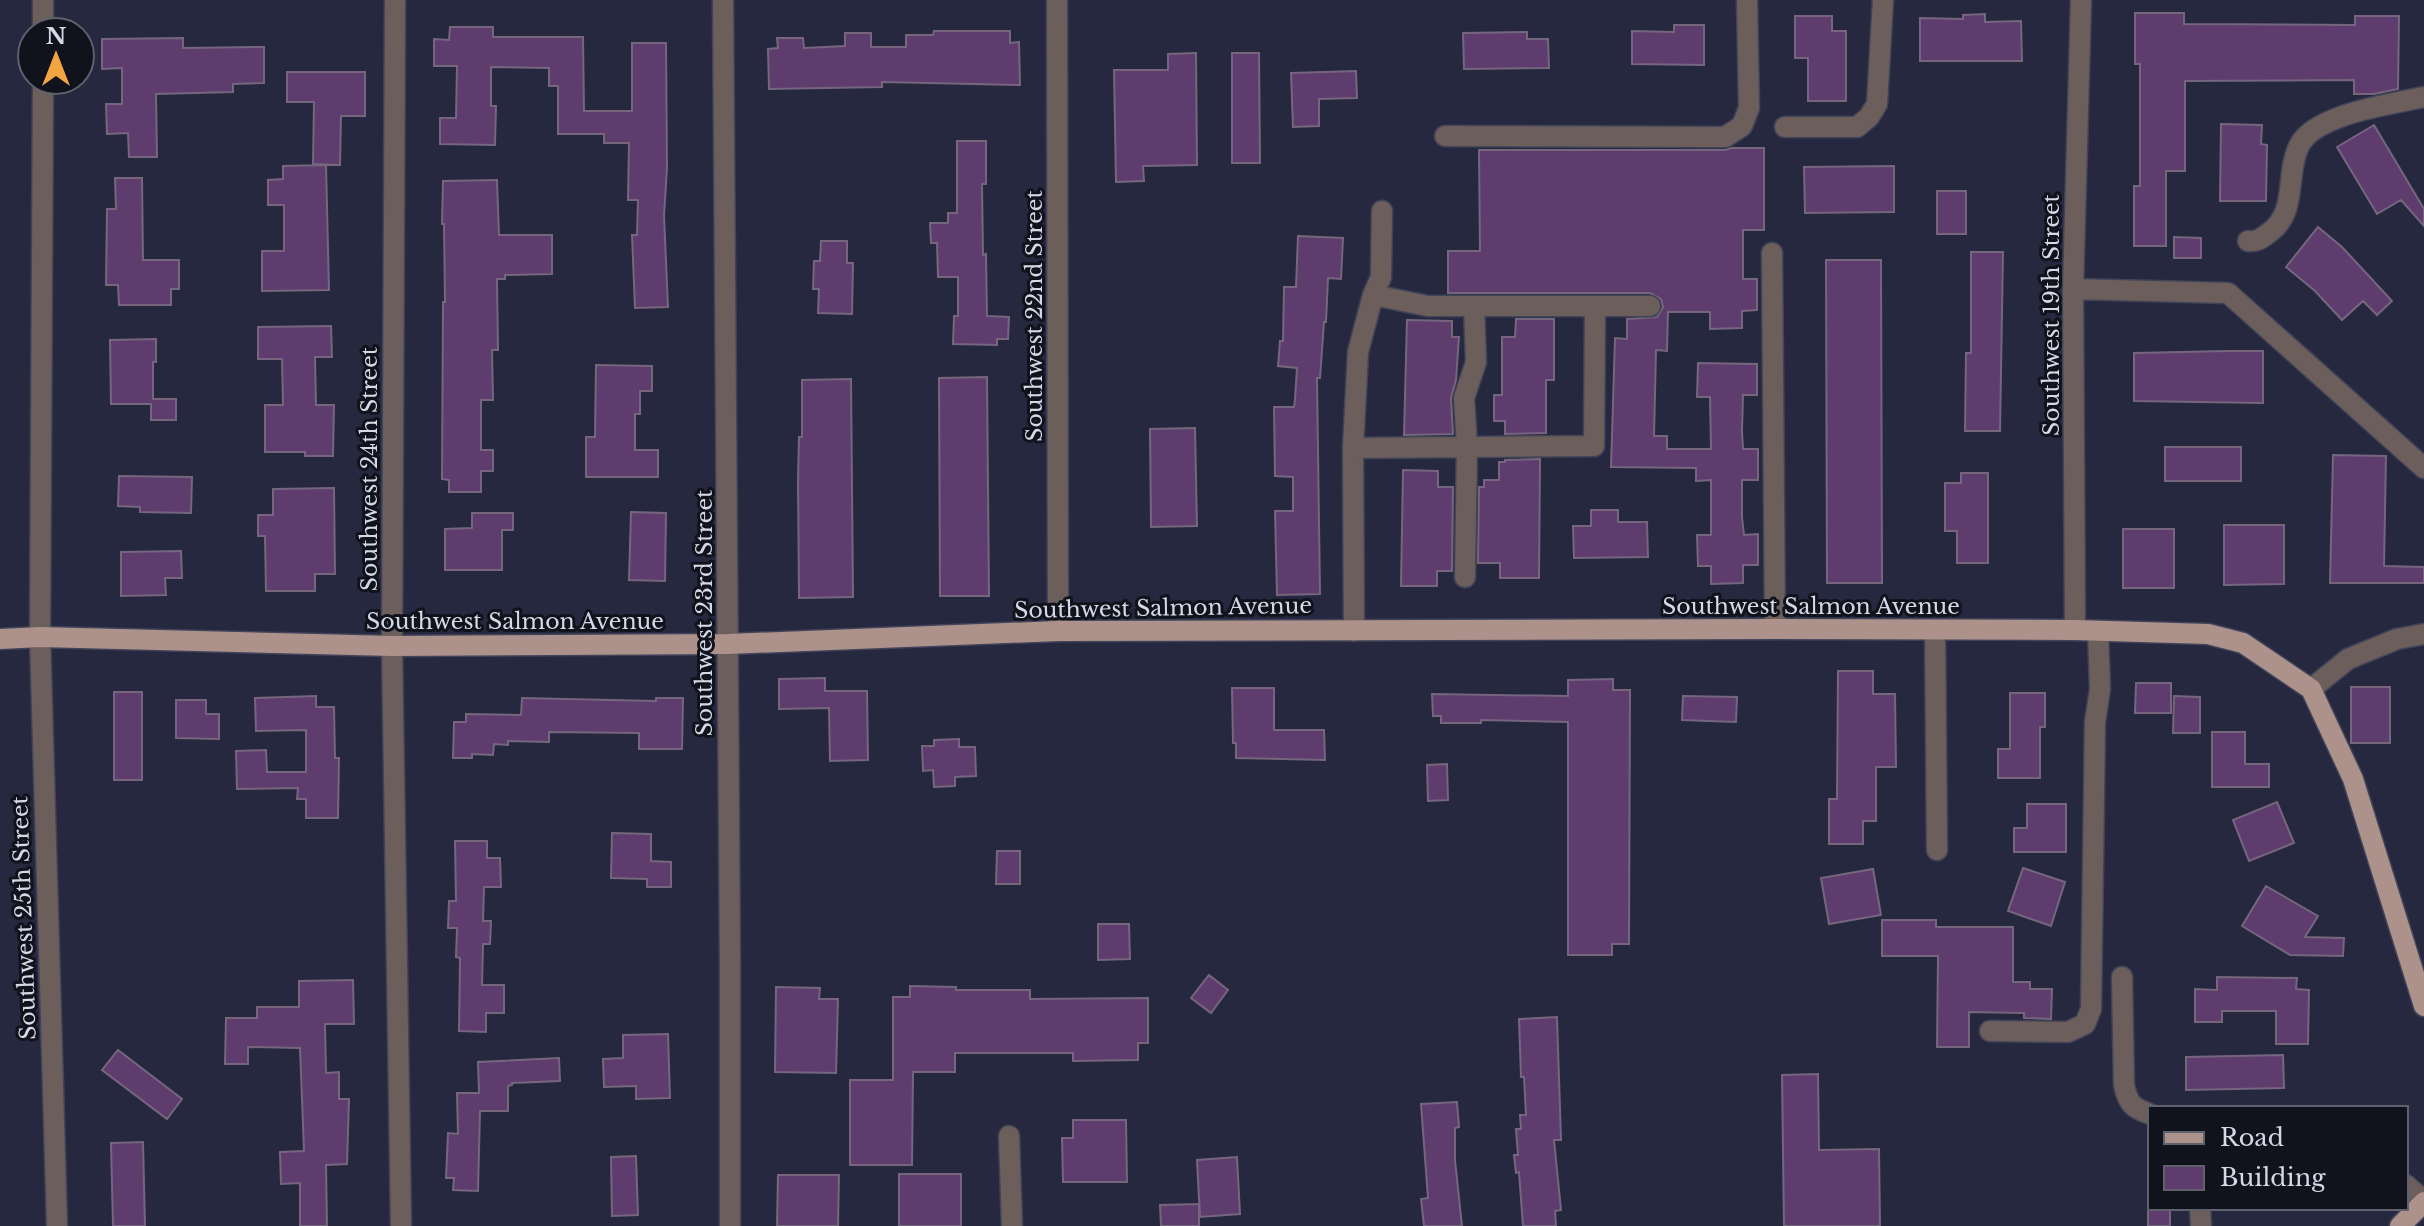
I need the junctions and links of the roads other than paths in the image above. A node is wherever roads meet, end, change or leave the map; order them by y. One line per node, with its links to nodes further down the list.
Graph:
1 (395, 0): 33 (street, Southwest 24th Street)
2 (723, 0): 32 (street, Southwest 23rd Street)
3 (1057, 0): 26 (street, Southwest 22nd Street)
4 (1747, 0): 10 (street)
5 (1883, 0): 9 (street)
6 (2081, 0): 14 (street, Southwest 19th Street)
7 (43, 96): 30 (street, Southwest 25th Street)
8 (2424, 97): 12 (street)
9 (1785, 127)
10 (1445, 136)
11 (1382, 211): 15 (street)
12 (2248, 241)
13 (1772, 253): 23 (street)
14 (2073, 289): 21 (street); 25 (street, Southwest 19th Street)
15 (1373, 295): 16 (street); 20 (street)
16 (1474, 306): 17 (street); 19 (street)
17 (1595, 306): 18 (street); 19 (street)
18 (1650, 306)
19 (1467, 446): 20 (street); 22 (street)
20 (1353, 448): 27 (street)
21 (2424, 468)
22 (1465, 577)
23 (1775, 629): 24 (main road, Southwest Salmon Avenue); 27 (main road, Southwest Salmon Avenue)
24 (1935, 630): 25 (main road, Southwest Salmon Avenue); 35 (street)
25 (2075, 630): 28 (main road, Southwest Salmon Avenue)
26 (1058, 631): 27 (main road, Southwest Salmon Avenue); 32 (main road, Southwest Salmon Avenue)
27 (1354, 631)
28 (2098, 631): 34 (main road, Southwest Salmon Avenue); 38 (street)
29 (2424, 634): 34 (street)
30 (40, 637): 31 (main road, Southwest Salmon Avenue); 33 (main road, Southwest Salmon Avenue); 43 (street, Southwest 25th Street)
31 (0, 639)
32 (728, 644): 33 (main road, Southwest Salmon Avenue); 45 (street, Southwest 23rd Street)
33 (392, 646): 44 (street, Southwest 24th Street)
34 (2311, 689): 37 (main road)
35 (1937, 850)
36 (2122, 977): 39 (street)
37 (2424, 1006)
38 (1990, 1031)
39 (2148, 1113)
40 (1009, 1136): 46 (street)
41 (2408, 1187): 42 (street)
42 (2424, 1202): 47 (main road)
43 (57, 1226)
44 (401, 1226)
45 (730, 1226)
46 (1012, 1226)
47 (2400, 1226)

